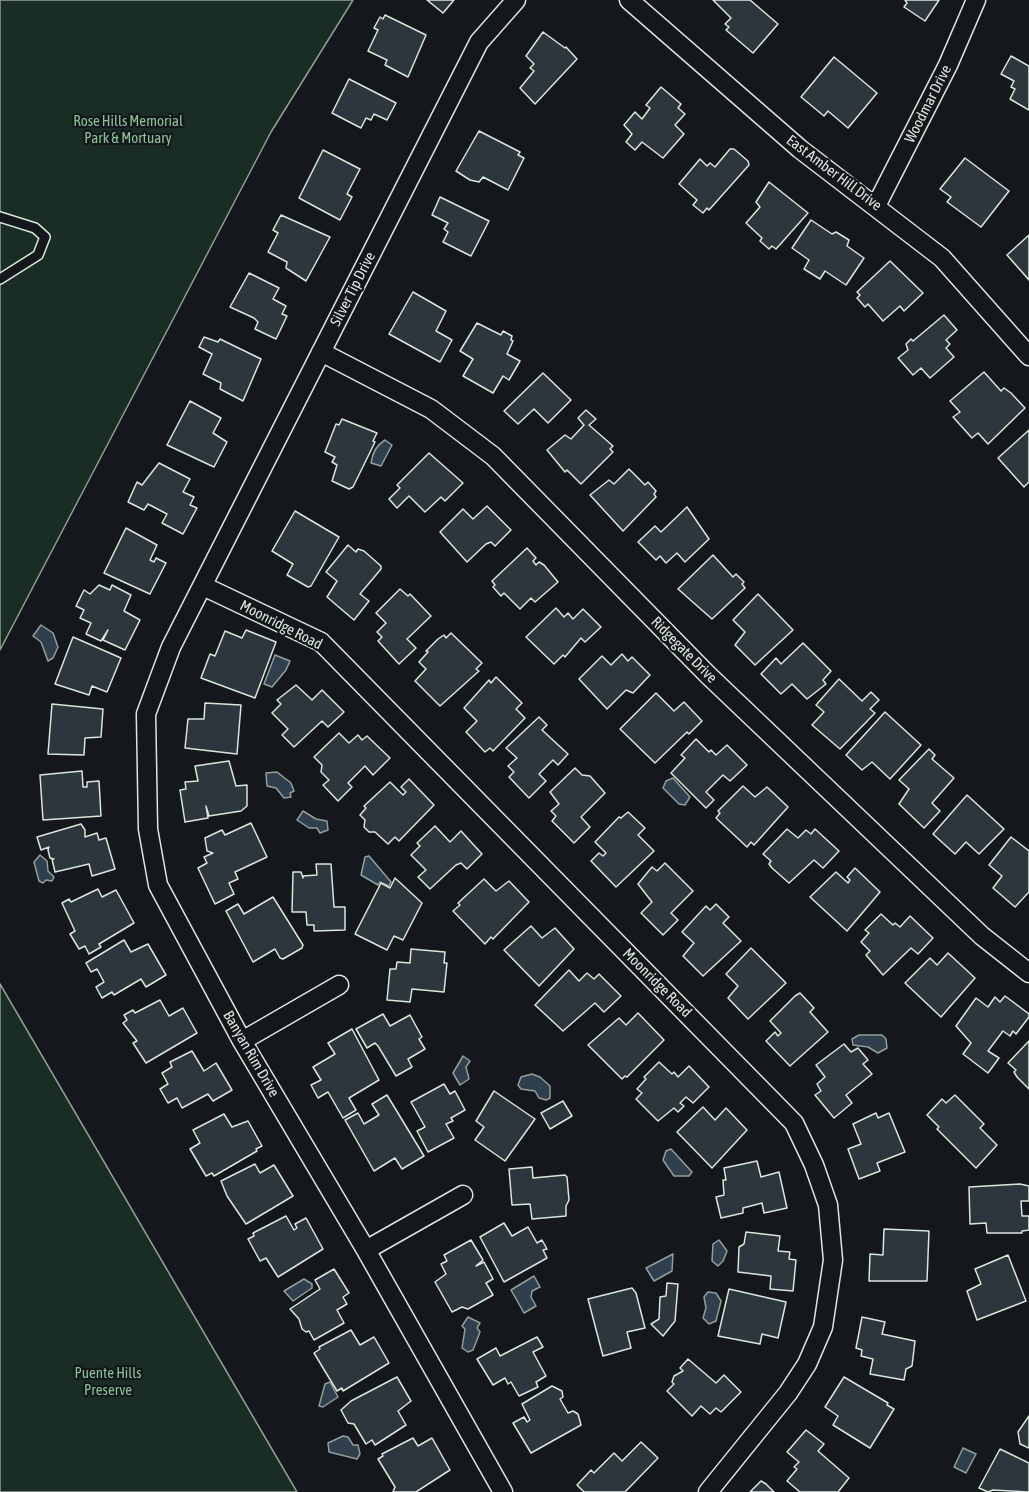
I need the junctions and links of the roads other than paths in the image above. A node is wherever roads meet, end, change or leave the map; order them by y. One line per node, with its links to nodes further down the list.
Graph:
1 (516, 0): 8 (street, Silver Tip Drive)
2 (628, 0): 4 (street, East Amber Hill Drive)
3 (976, 0): 4 (street, Woodmar Drive)
4 (876, 206): 7 (street, East Amber Hill Drive)
5 (0, 217): 6 (lane)
6 (0, 279)
7 (1023, 336): 9 (street, East Amber Hill Drive)
8 (321, 352): 10 (street, Silver Tip Drive); 11 (street, Ridgegate Drive)
9 (1029, 356)
10 (203, 586): 13 (street, Banyan Rim Drive); 17 (street, Moonridge Road)
11 (1029, 973)
12 (339, 985): 13 (street)
13 (242, 1041): 15 (street, Banyan Rim Drive)
14 (464, 1195): 15 (street)
15 (366, 1250): 16 (street, Banyan Rim Drive)
16 (503, 1492)
17 (708, 1492)

